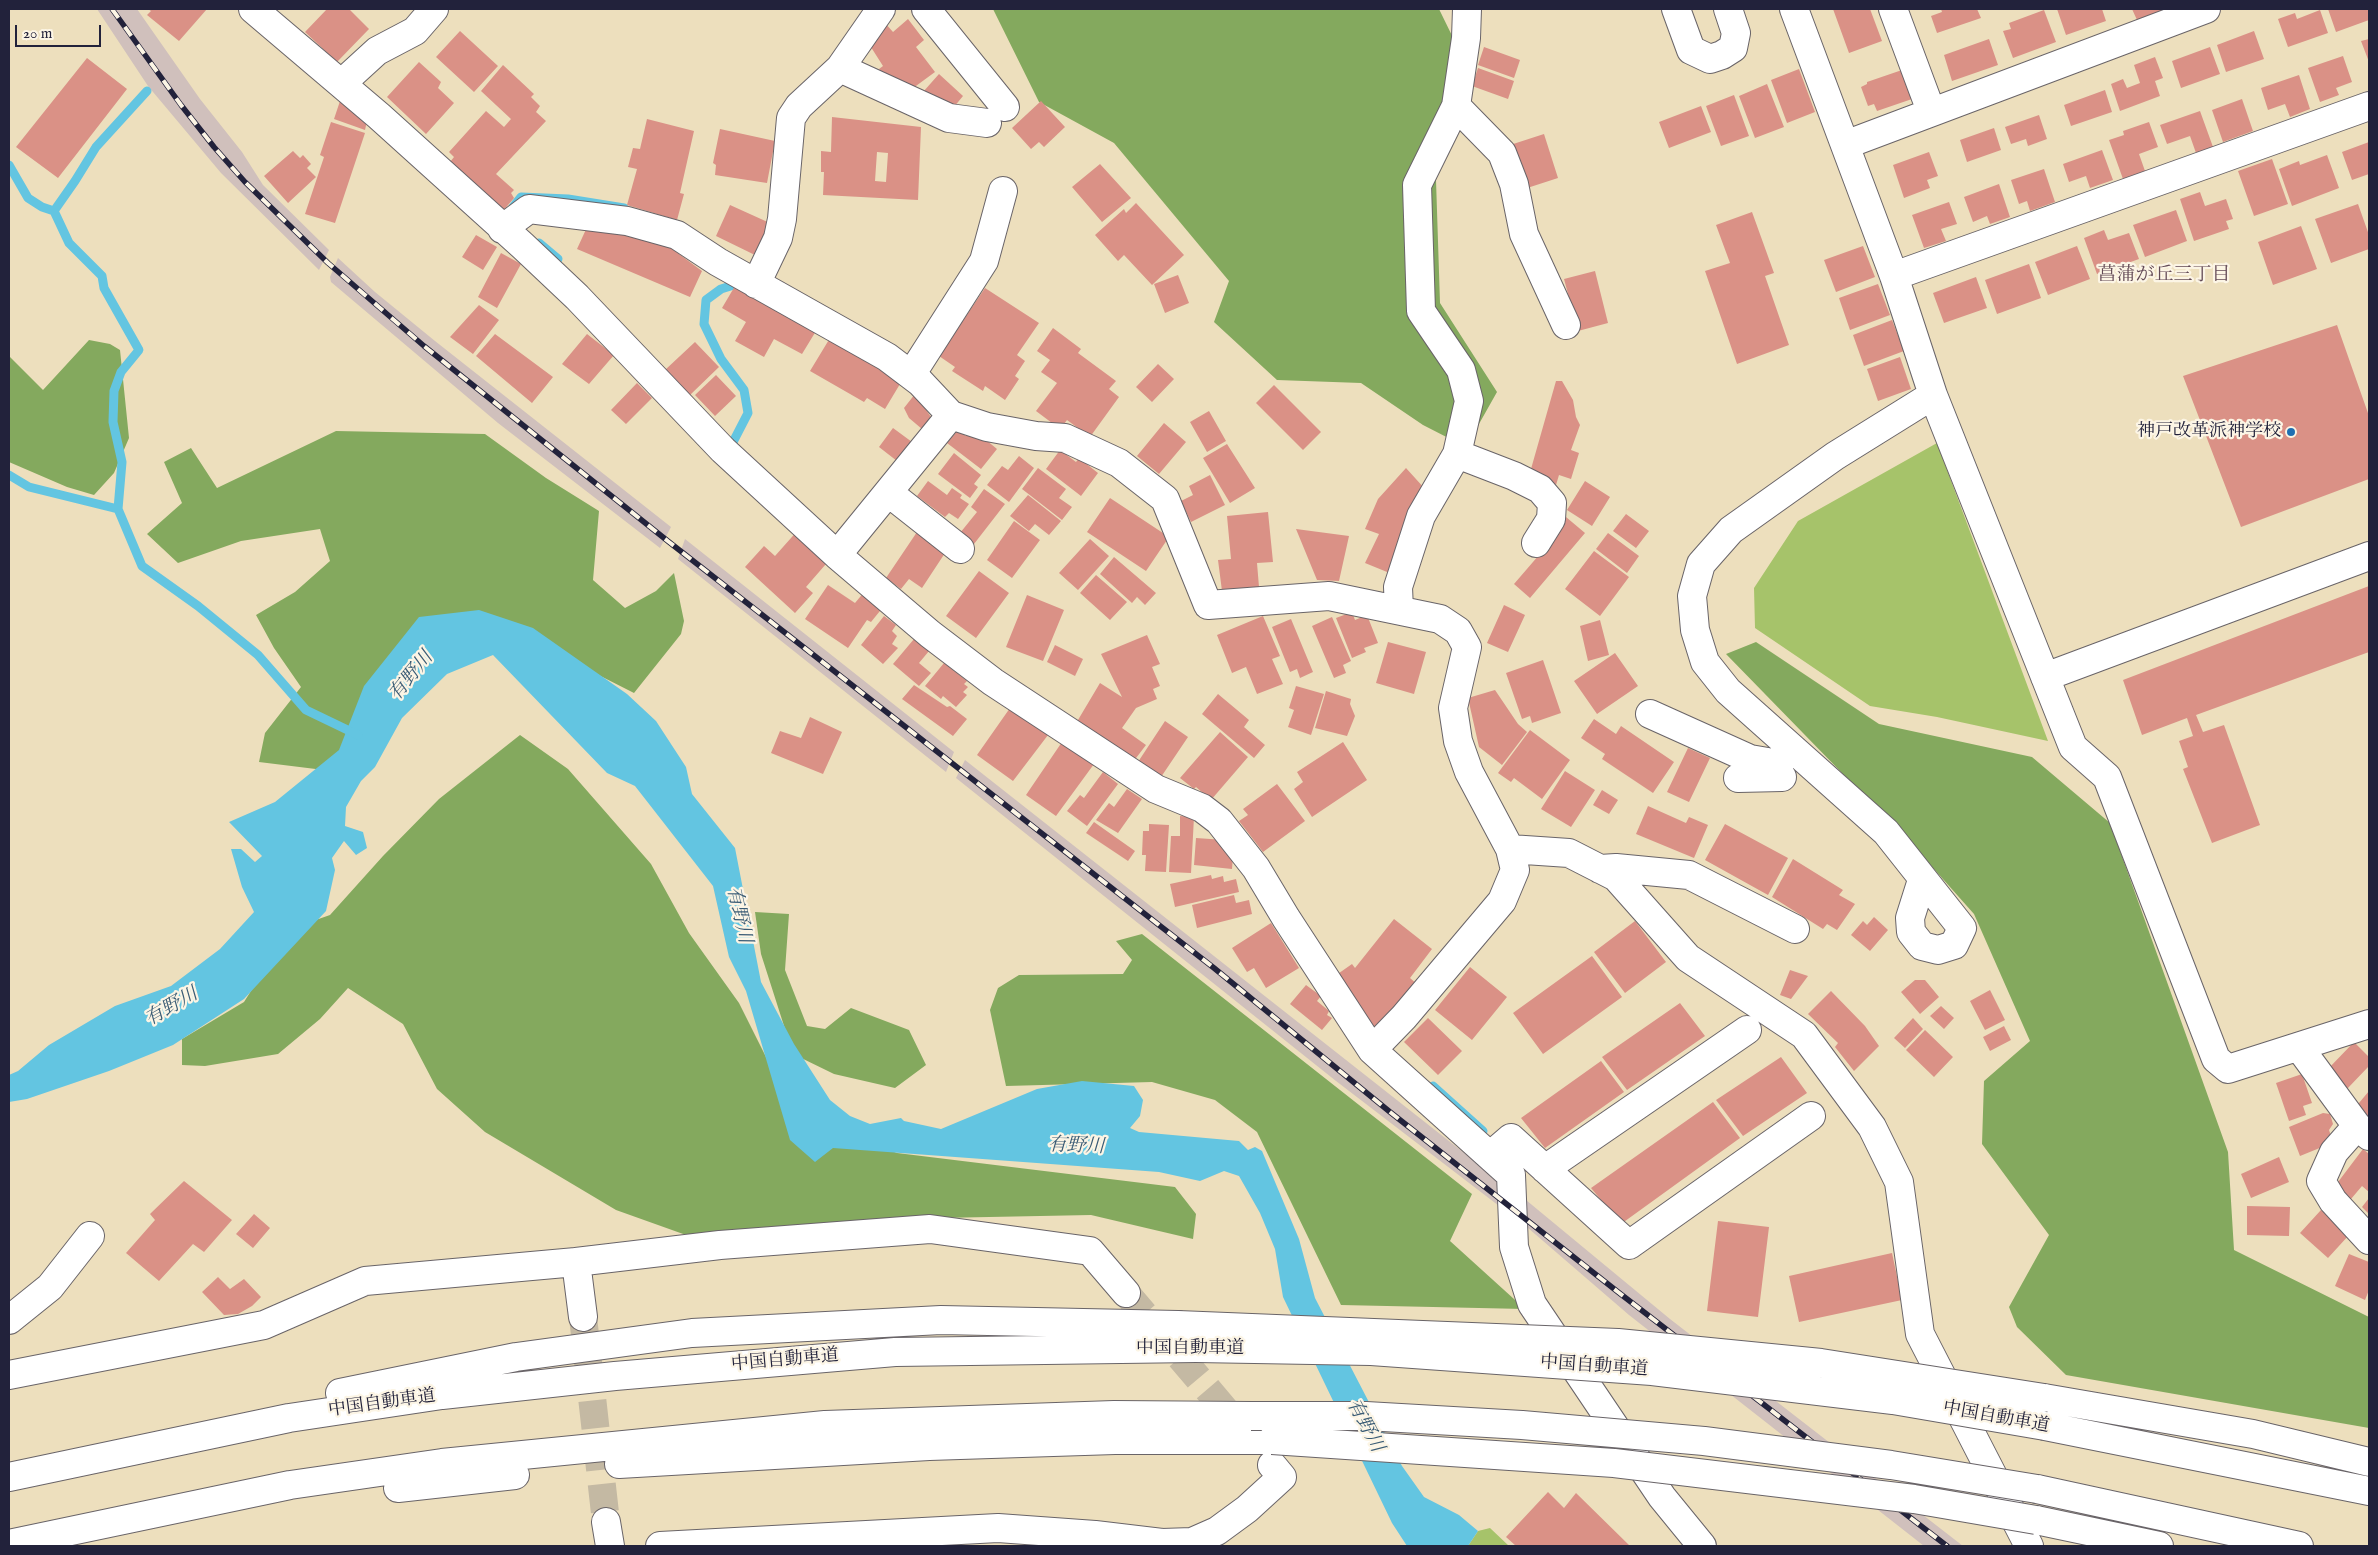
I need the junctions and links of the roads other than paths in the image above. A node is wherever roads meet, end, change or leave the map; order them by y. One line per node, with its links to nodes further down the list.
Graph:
1 (253, 9): 12 (main road)
2 (434, 9): 12 (main road)
3 (881, 9): 11 (main road)
4 (926, 9): 11 (main road)
5 (1467, 9): 13 (main road)
6 (1676, 9): 7 (main road)
7 (1728, 9)
8 (1794, 9): 16 (main road)
9 (1893, 9): 15 (main road)
10 (2206, 9): 15 (main road)
11 (840, 68): 20 (main road)
12 (342, 82): 18 (main road)
13 (1456, 106): 21 (main road); 25 (main road)
14 (2369, 106): 19 (main road)
15 (1931, 111): 16 (main road)
16 (1845, 145): 19 (main road)
17 (1003, 191): 22 (main road)
18 (502, 229): 20 (main road); 29 (main road)
19 (1894, 276): 23 (main road)
20 (756, 284): 22 (main road)
21 (1566, 325)
22 (911, 375): 24 (main road)
23 (1934, 395): 32 (main road); 36 (main road)
24 (951, 415): 26 (main road); 31 (main road)
25 (1457, 454): 27 (main road); 31 (main road)
26 (889, 493): 28 (main road); 29 (main road)
27 (1536, 543)
28 (960, 548)
29 (837, 555): 44 (main road)
30 (2369, 556): 32 (main road)
31 (1399, 610): 37 (main road)
32 (2045, 677): 43 (main road)
33 (1650, 714): 34 (main road)
34 (1779, 777): 35 (main road); 36 (main road)
35 (1738, 778)
36 (1835, 787): 39 (main road)
37 (1510, 849): 38 (main road); 44 (main road)
38 (1600, 869): 40 (main road); 65 (main road)
39 (1922, 880)
40 (1795, 929)
41 (2369, 1024): 43 (main road)
42 (1747, 1030): 48 (main road)
43 (2300, 1047): 46 (main road)
44 (1372, 1050): 47 (main road)
45 (1812, 1116): 48 (main road)
46 (2363, 1131): 50 (main road)
47 (1490, 1156): 48 (main road); 64 (main road)
48 (1545, 1169)
49 (90, 1236): 54 (main road)
50 (2369, 1240)
51 (576, 1262): 52 (main road); 53 (main road); 55 (main road)
52 (1126, 1293)
53 (583, 1317)
54 (9, 1320)
55 (9, 1375)
56 (114, 1453): 58 (main road, bridge); 59 (main road, 中国自動車道); 60 (main road, 中国自動車道, bridge)
57 (1272, 1453): 61 (main road); 63 (main road); 66 (main road, bridge)
58 (2369, 1462)
59 (9, 1477)
60 (2369, 1491)
61 (125, 1519): 62 (main road); 67 (main road, bridge)
62 (9, 1544)
63 (660, 1546)
64 (1702, 1546)
65 (2029, 1546)
66 (2159, 1546)
67 (2300, 1546)

